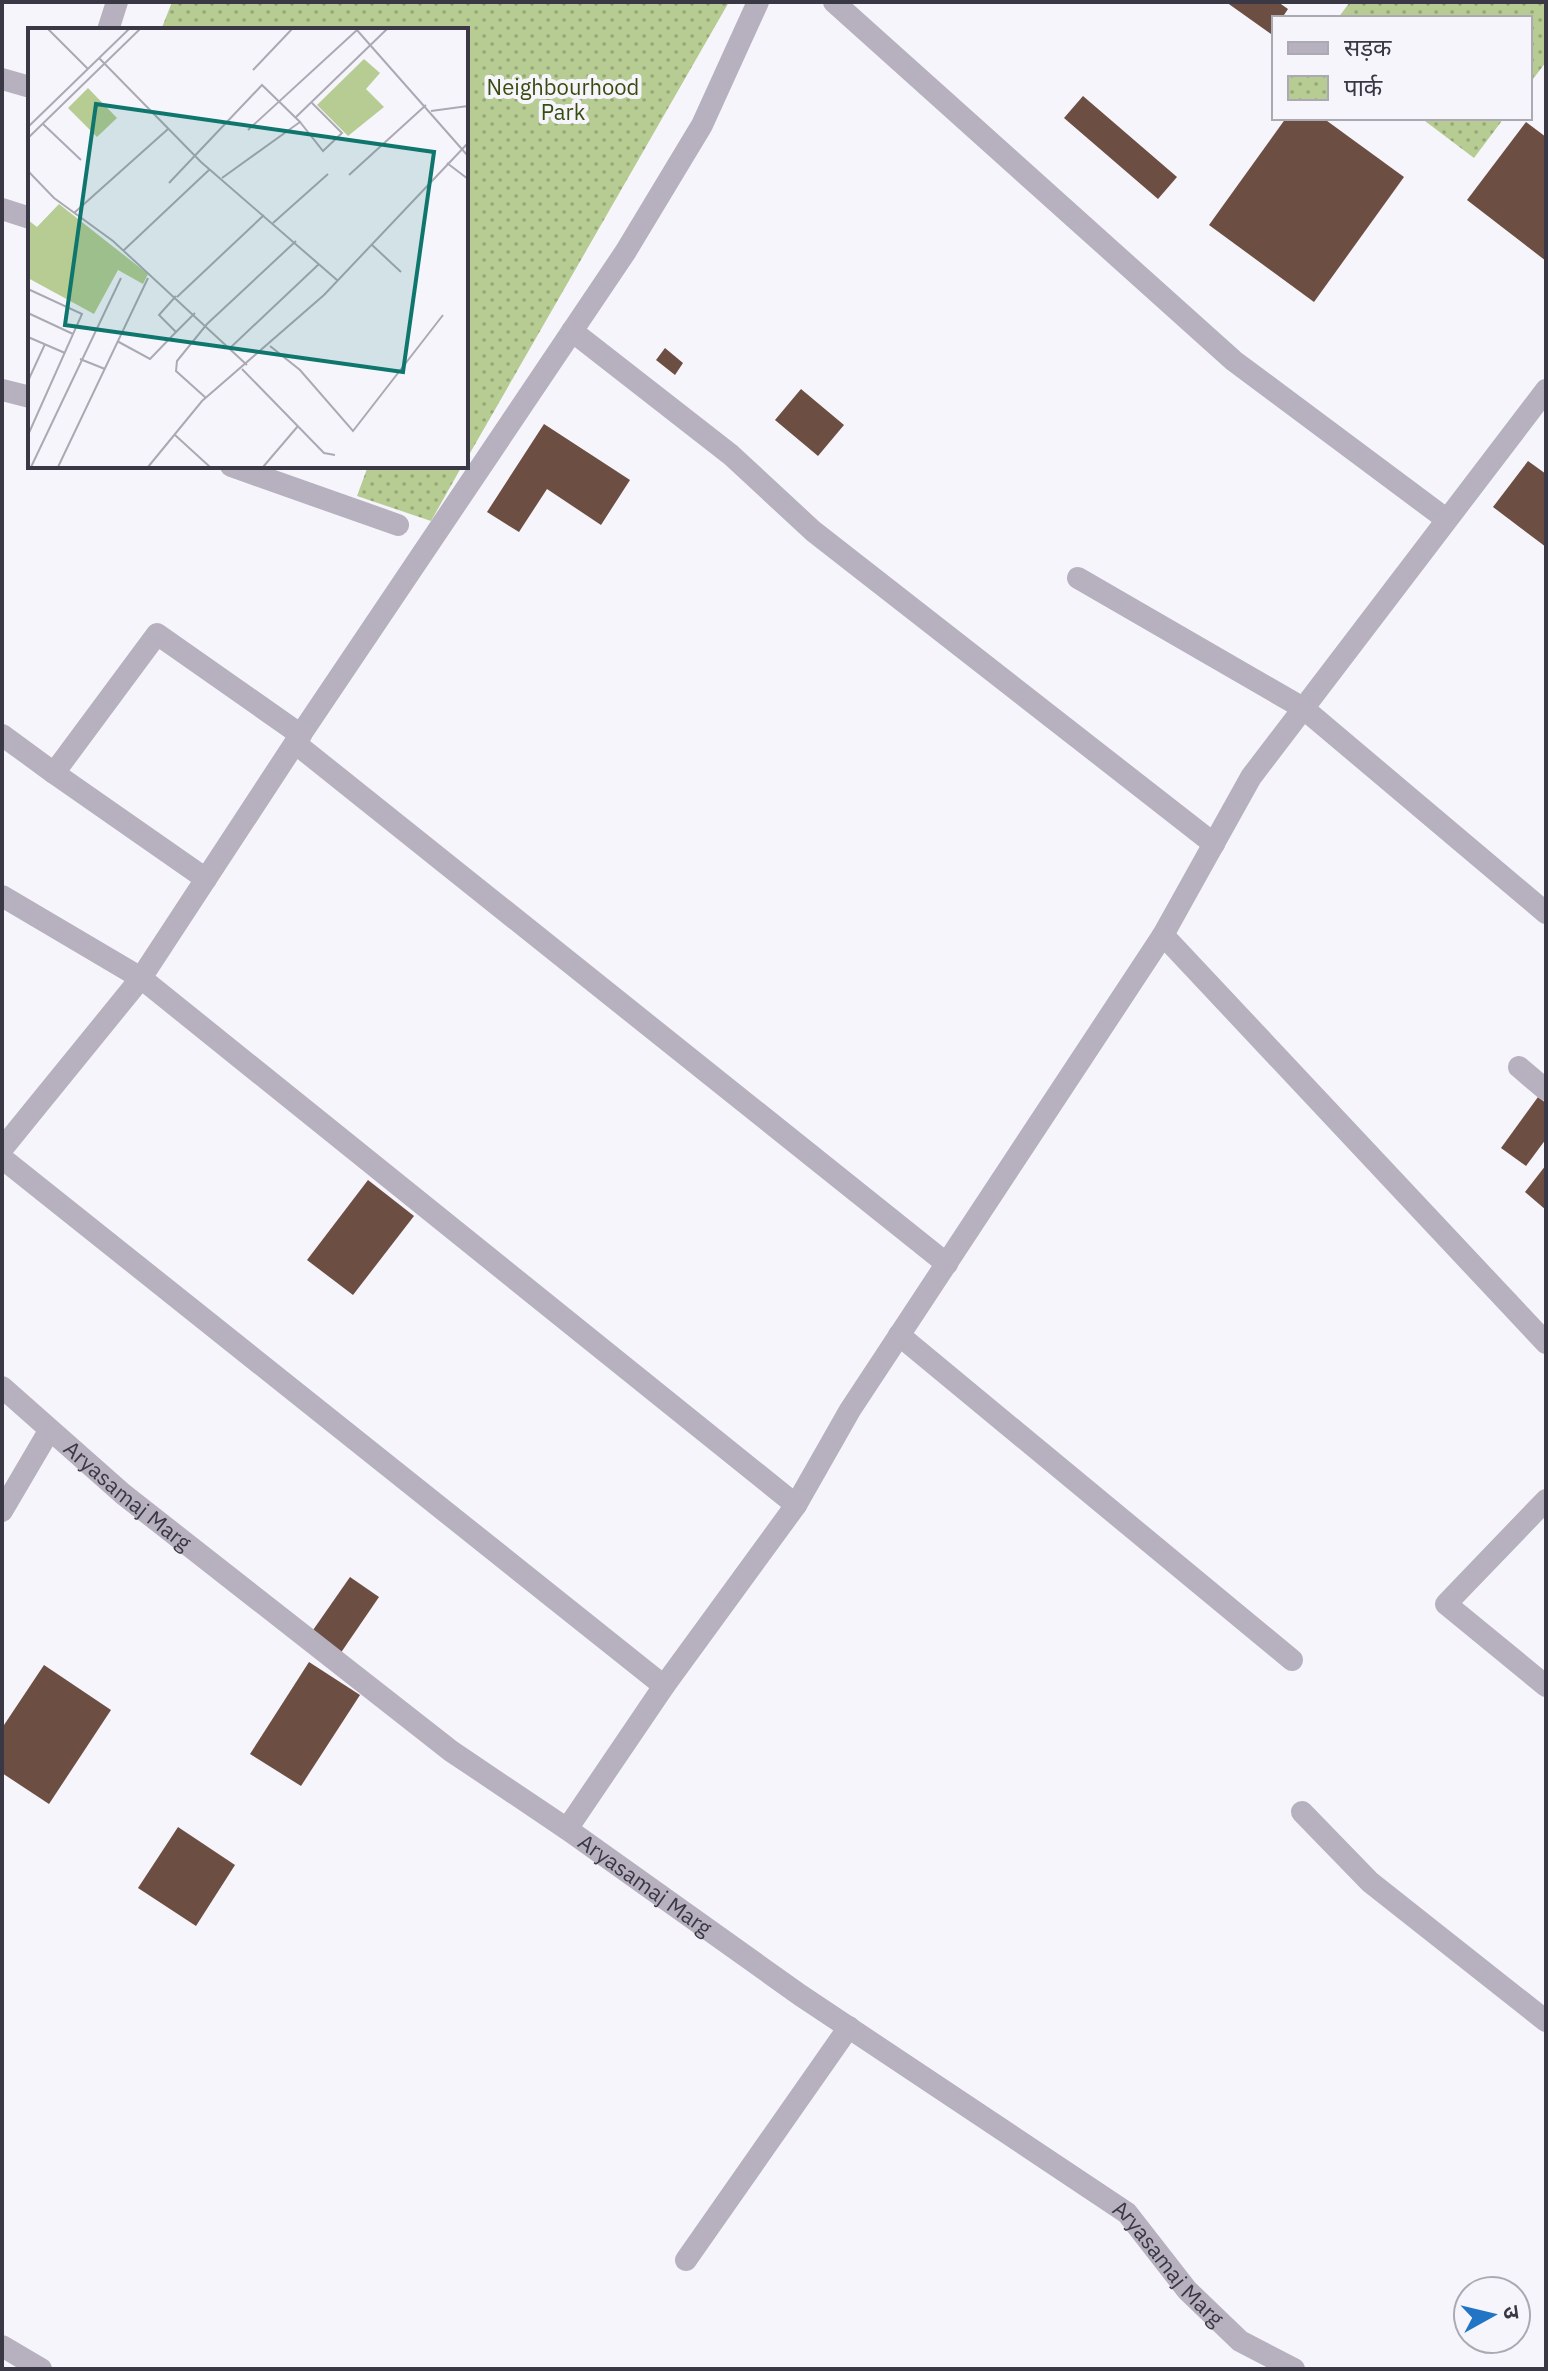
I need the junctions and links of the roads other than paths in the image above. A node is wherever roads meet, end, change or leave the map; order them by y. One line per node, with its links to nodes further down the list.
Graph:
1 (117, 2): 4 (street)
2 (758, 2): 9 (street)
3 (834, 2): 14 (street)
4 (109, 28)
5 (2, 79): 6 (street)
6 (28, 86)
7 (2, 209): 8 (street)
8 (28, 217)
9 (572, 331): 19 (street); 21 (street)
10 (2, 390): 12 (street)
11 (1546, 390): 14 (street)
12 (28, 396)
13 (237, 468): 15 (street)
14 (1446, 519): 17 (street)
15 (398, 525)
16 (1078, 578): 17 (street)
17 (1303, 708): 21 (street); 24 (street)
18 (2, 735): 20 (street)
19 (298, 739): 20 (street); 22 (street); 31 (street)
20 (54, 773): 22 (street)
21 (1214, 844): 25 (street)
22 (206, 879): 26 (street)
23 (2, 896): 26 (street)
24 (1546, 913)
25 (1163, 935): 31 (street); 33 (street)
26 (141, 978): 29 (street); 37 (street)
27 (1519, 1067): 28 (street)
28 (1546, 1090)
29 (2, 1149)
30 (2, 1158): 40 (street)
31 (947, 1264): 32 (street)
32 (899, 1335): 37 (street); 39 (street)
33 (1546, 1343)
34 (2, 1387): 35 (street, Aryasamaj Marg)
35 (49, 1431): 38 (street); 43 (street, Aryasamaj Marg)
36 (1546, 1500): 41 (street)
37 (796, 1505): 40 (street)
38 (2, 1511)
39 (1292, 1660)
40 (664, 1686): 43 (street)
41 (1546, 1686)
42 (1302, 1812): 44 (street)
43 (567, 1829): 45 (street, Aryasamaj Marg)
44 (1546, 2021)
45 (849, 2027): 46 (street); 49 (street, Aryasamaj Marg)
46 (686, 2260)
47 (2, 2346): 48 (street)
48 (41, 2369)
49 (1294, 2369)

